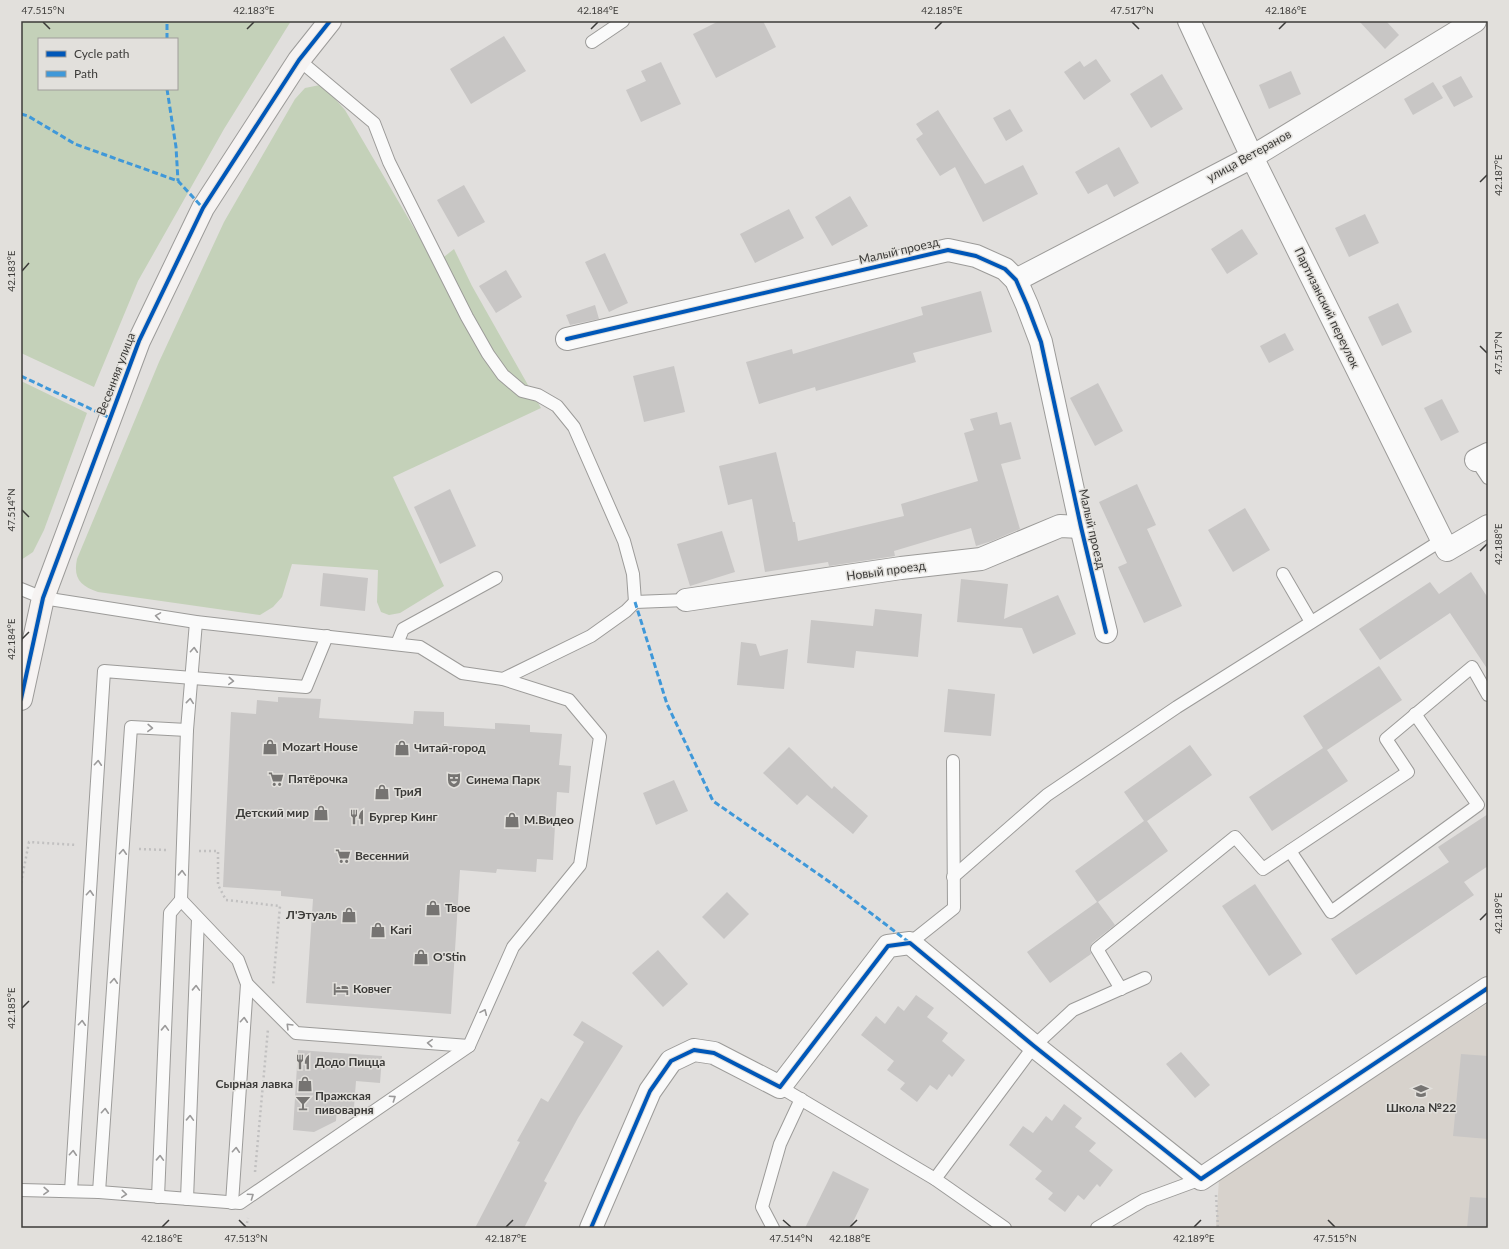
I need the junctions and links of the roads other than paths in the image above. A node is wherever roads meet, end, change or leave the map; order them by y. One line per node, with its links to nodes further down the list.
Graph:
1 (330, 21): 6 (street, Весенняя улица)
2 (623, 21): 5 (lane)
3 (1189, 21): 7 (street, Партизанский переулок)
4 (1475, 21): 7 (street, улица Ветеранов)
5 (592, 42)
6 (299, 60): 18 (street, Весенняя улица); 20 (lane)
7 (1252, 157): 8 (street, улица Ветеранов); 14 (street, Партизанский переулок)
8 (1016, 280): 9 (street, Малый проезд); 13 (street, Малый проезд)
9 (567, 339)
10 (1482, 457): 11 (lane)
11 (1488, 478)
12 (1488, 526): 14 (street)
13 (1081, 527): 19 (street, Новый проезд); 23 (street, Малый проезд)
14 (1442, 540): 22 (lane)
15 (1283, 574): 22 (lane)
16 (496, 578): 25 (lane)
17 (21, 589): 18 (lane)
18 (42, 598): 21 (lane, one-way to 18); 31 (street, Весенняя улица)
19 (686, 600): 20 (lane)
20 (636, 602): 26 (lane)
21 (196, 622): 24 (lane); 27 (lane, one-way to 21)
22 (1311, 622): 36 (lane)
23 (1106, 632)
24 (327, 636): 25 (lane); 27 (lane, one-way to 24)
25 (396, 644): 28 (lane)
26 (538, 661): 28 (lane); 29 (lane)
27 (192, 678): 33 (lane, one-way to 27); 51 (lane, one-way to 27)
28 (503, 678): 29 (lane)
29 (538, 690): 44 (lane, one-way to 29)
30 (1488, 695): 32 (lane)
31 (21, 699)
32 (1415, 714): 35 (lane); 35 (lane)
33 (187, 730): 37 (lane, one-way to 33); 52 (lane, one-way to 33)
34 (953, 762): 36 (lane)
35 (1290, 851): 43 (lane)
36 (954, 877): 39 (lane)
37 (181, 900): 38 (lane); 53 (lane, one-way to 37)
38 (198, 919): 41 (lane); 54 (lane, one-way to 38)
39 (910, 943): 45 (street); 46 (street)
40 (1145, 978): 43 (lane)
41 (247, 984): 44 (lane, one-way to 41); 55 (lane, one-way to 41)
42 (1488, 988): 49 (street)
43 (1121, 989): 45 (lane)
44 (469, 1046): 55 (lane, one-way to 44)
45 (1034, 1046): 48 (lane); 49 (street)
46 (780, 1087): 47 (lane); 56 (street)
47 (801, 1099): 48 (lane); 57 (lane)
48 (935, 1179): 58 (lane)
49 (1201, 1179): 59 (lane)
50 (21, 1190): 51 (lane, one-way to 51)
51 (71, 1191): 52 (lane)
52 (100, 1192): 53 (lane, one-way to 53)
53 (158, 1197): 54 (lane)
54 (187, 1199): 55 (lane)
55 (232, 1203)
56 (591, 1228)
57 (773, 1228)
58 (1005, 1228)
59 (1098, 1228)

